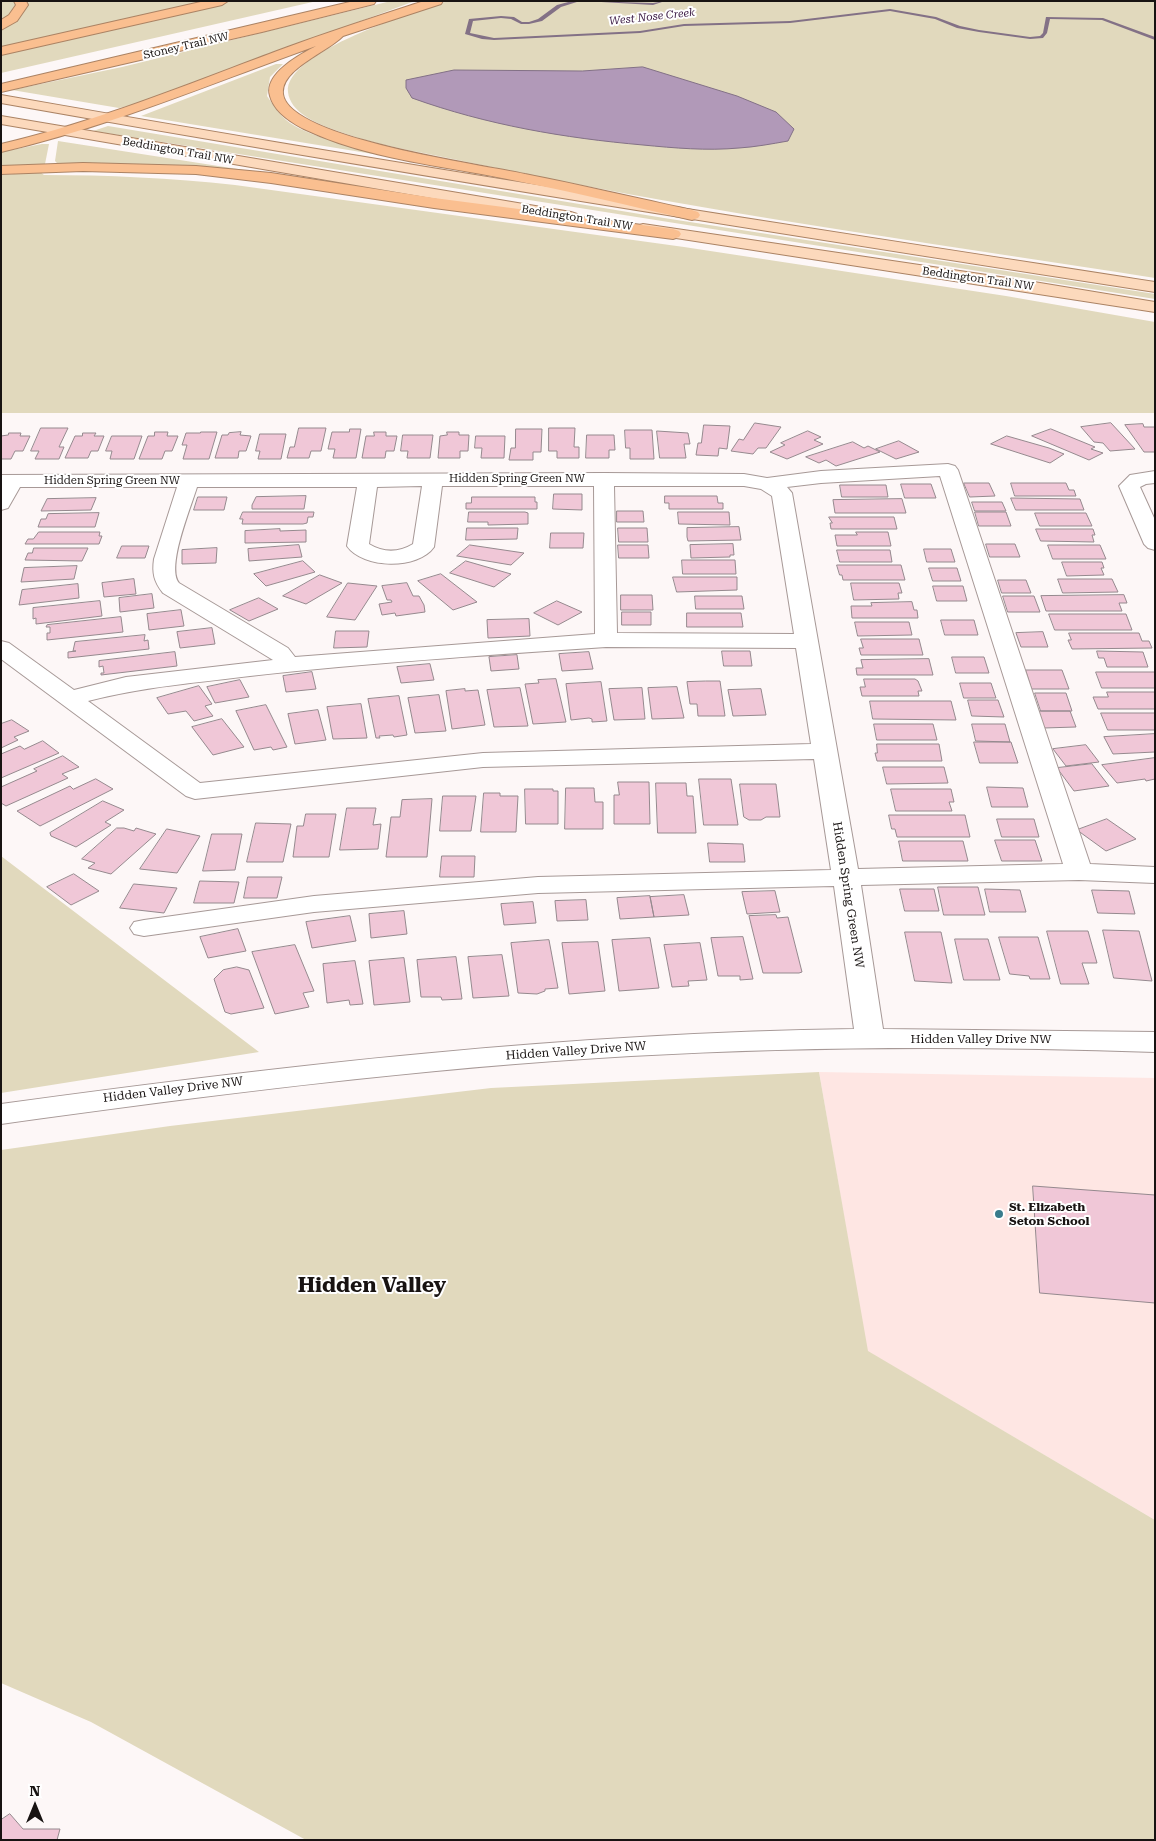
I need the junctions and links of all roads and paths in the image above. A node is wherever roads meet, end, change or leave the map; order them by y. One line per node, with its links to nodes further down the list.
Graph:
1 (20, 1): 5 (highway)
2 (222, 1): 7 (highway)
3 (370, 1): 8 (highway, Stoney Trail NW)
4 (436, 1): 6 (highway)
5 (1, 26)
6 (338, 34): 10 (highway); 15 (highway)
7 (1, 51)
8 (1, 88)
9 (1, 99): 10 (main road, Beddington Trail NW)
10 (110, 118): 12 (highway); 15 (main road, Beddington Trail NW)
11 (1, 120): 12 (main road, Beddington Trail NW)
12 (68, 131): 13 (highway); 16 (main road, Beddington Trail NW)
13 (1, 148)
14 (1, 170): 16 (highway)
15 (692, 215): 17 (main road, Beddington Trail NW)
16 (673, 234): 18 (main road, Beddington Trail NW)
17 (1155, 287)
18 (1155, 308)
19 (1155, 477): 27 (street)
20 (604, 479): 23 (street, Hidden Spring Green NW); 25 (street, Hidden Spring Green NW); 28 (street)
21 (189, 480): 22 (street, Hidden Spring Green NW); 24 (street, Hidden Spring Green NW); 31 (street)
22 (368, 480): 23 (street, Hidden Spring Green NW); 23 (street)
23 (434, 480)
24 (7, 481): 26 (street, Hidden Spring Green NW)
25 (767, 484): 29 (street, Hidden Spring Green NW); 34 (street)
26 (1, 504)
27 (1155, 544)
28 (606, 640): 29 (street); 31 (street)
29 (807, 641): 33 (street, Hidden Spring Green NW)
30 (1, 648): 32 (street)
31 (288, 665): 32 (street)
32 (68, 699): 33 (street)
33 (825, 751): 36 (street, Hidden Spring Green NW)
34 (1079, 872): 35 (street); 36 (street)
35 (1155, 876)
36 (846, 878): 37 (street); 38 (street, Hidden Spring Green NW)
37 (144, 928)
38 (870, 1038): 39 (street, Hidden Valley Drive NW); 40 (street, Hidden Valley Drive NW)
39 (1155, 1042)
40 (1, 1114)

